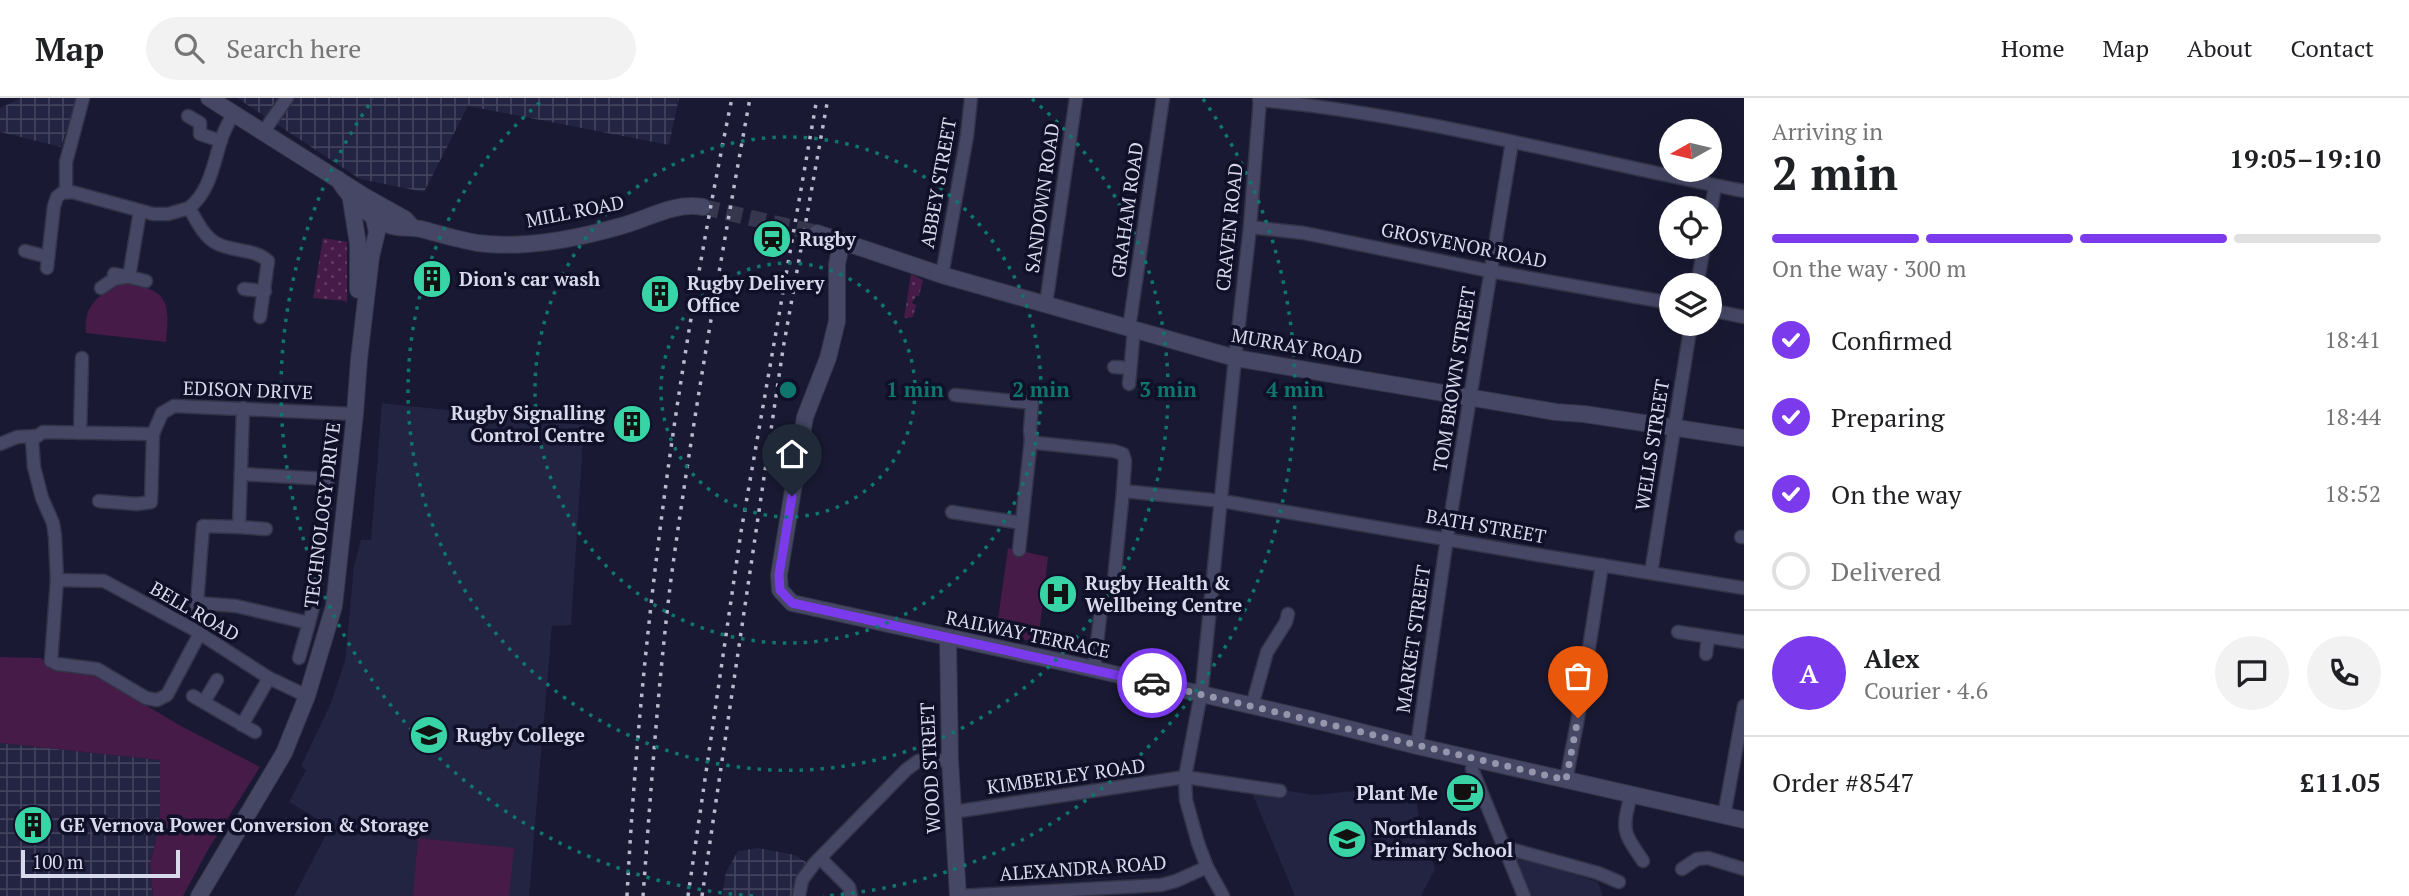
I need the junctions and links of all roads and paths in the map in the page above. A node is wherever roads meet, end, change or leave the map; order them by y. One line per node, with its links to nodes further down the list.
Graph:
1 (83, 98): 15 (street)
2 (209, 98): 8 (street)
3 (287, 98): 10 (street)
4 (971, 98): 30 (street, ABBEY STREET)
5 (1076, 98): 37 (street, SANDOWN ROAD)
6 (1163, 98): 41 (street, GRAHAM ROAD)
7 (1259, 99): 12 (street); 23 (street, CRAVEN ROAD)
8 (234, 112): 10 (street); 11 (street)
9 (188, 116): 11 (street)
10 (264, 131): 17 (street)
11 (220, 141): 19 (street)
12 (1511, 142): 13 (street); 29 (street, TOM BROWN STREET)
13 (1715, 186): 14 (street); 16 (street)
14 (1744, 191)
15 (66, 192): 20 (street); 28 (street)
16 (1713, 196)
17 (356, 197): 21 (street); 27 (street, TECHNOLOGY DRIVE)
18 (703, 206): 22 (street, MILL ROAD)
19 (189, 208): 20 (street); 35 (street)
20 (140, 211): 31 (street)
21 (378, 211): 22 (street); 24 (street); 27 (street)
22 (412, 227): 24 (street)
23 (1250, 227): 29 (street, GROSVENOR ROAD); 43 (street, CRAVEN ROAD)
24 (383, 229): 45 (street, TECHNOLOGY DRIVE)
25 (817, 233): 26 (street)
26 (853, 245): 30 (street, MURRAY ROAD); 84 (street, RAILWAY TERRACE)
27 (358, 248): 45 (street, TECHNOLOGY DRIVE)
28 (25, 251)
29 (1490, 271): 36 (street, GROSVENOR ROAD); 50 (street, TOM BROWN STREET)
30 (942, 275): 37 (street, MURRAY ROAD)
31 (123, 276): 32 (street); 33 (street)
32 (146, 281)
33 (101, 288)
34 (244, 289): 35 (street)
35 (265, 291): 39 (street)
36 (1659, 301)
37 (1046, 304): 41 (street, MURRAY ROAD)
38 (1722, 312): 40 (street)
39 (260, 317)
40 (1744, 317)
41 (1131, 329): 43 (street, MURRAY ROAD); 47 (street, GRAHAM ROAD)
42 (1689, 336): 53 (street, WELLS STREET)
43 (1235, 358): 50 (street, MURRAY ROAD); 65 (street, CRAVEN ROAD)
44 (82, 359): 54 (street)
45 (359, 359): 52 (street, TECHNOLOGY DRIVE)
46 (1114, 367): 47 (street)
47 (1130, 368): 48 (street, GRAHAM ROAD)
48 (1129, 384)
49 (955, 395): 58 (street)
50 (1471, 398): 53 (street, MURRAY ROAD); 70 (street, TOM BROWN STREET)
51 (243, 408): 52 (street, EDISON DRIVE); 55 (street, EDISON DRIVE); 61 (street)
52 (355, 414): 92 (street, TECHNOLOGY DRIVE)
53 (1675, 427): 57 (street, MURRAY ROAD); 73 (street, WELLS STREET)
54 (79, 433): 55 (street); 56 (street)
55 (153, 434): 64 (street)
56 (36, 436): 60 (street); 74 (street)
57 (1744, 438)
58 (1031, 439): 63 (street); 67 (street)
59 (332, 440): 62 (street)
60 (0, 444)
61 (241, 474): 62 (street); 68 (street)
62 (327, 479): 80 (street)
63 (1123, 491): 65 (street, BATH STREET); 75 (street)
64 (99, 501)
65 (1222, 501): 70 (street, BATH STREET); 91 (street, CRAVEN ROAD)
66 (952, 512): 67 (street)
67 (1022, 523): 71 (street)
68 (239, 527): 69 (street); 77 (street)
69 (266, 529)
70 (1447, 538): 72 (street, BATH STREET); 97 (street, MARKET STREET)
71 (1019, 550)
72 (1602, 565): 73 (street, BATH STREET); 101 (street)
73 (1651, 573): 76 (street, BATH STREET)
74 (57, 580): 81 (street, BELL ROAD); 81 (street)
75 (1114, 580)
76 (1744, 587)
77 (197, 603): 80 (street); 81 (street)
78 (1101, 608): 88 (street)
79 (1290, 620): 93 (street)
80 (310, 623): 87 (street)
81 (196, 631): 89 (street, BELL ROAD)
82 (1678, 632): 83 (street)
83 (1708, 636): 85 (street); 86 (street)
84 (948, 638): 88 (street, RAILWAY TERRACE); 99 (street, WOOD STREET)
85 (1744, 642)
86 (1706, 654)
87 (299, 658)
88 (1094, 670): 91 (street, RAILWAY TERRACE)
89 (269, 678): 92 (street, BELL ROAD); 95 (street)
90 (217, 680): 95 (street)
91 (1201, 695): 93 (street, RAILWAY TERRACE); 100 (street, CRAVEN ROAD)
92 (307, 696): 114 (street, TECHNOLOGY DRIVE)
93 (1252, 706): 97 (street, RAILWAY TERRACE)
94 (1744, 706): 105 (street)
95 (242, 725): 96 (street)
96 (255, 732)
97 (1417, 746): 98 (street, RAILWAY TERRACE)
98 (1473, 758): 101 (street, RAILWAY TERRACE); 107 (street)
99 (950, 760): 104 (street, WOOD STREET); 108 (street)
100 (1185, 777): 102 (street, KIMBERLEY ROAD); 104 (street, KIMBERLEY ROAD); 110 (street, CRAVEN ROAD)
101 (1566, 780): 103 (street, RAILWAY TERRACE)
102 (1280, 790)
103 (1631, 794): 105 (street, RAILWAY TERRACE); 109 (street)
104 (953, 812): 117 (street, WOOD STREET)
105 (1724, 816): 106 (street, RAILWAY TERRACE)
106 (1744, 820)
107 (1503, 847): 113 (street); 119 (street)
108 (821, 859): 115 (street); 116 (street)
109 (1643, 861)
110 (1207, 867): 117 (street, ALEXANDRA ROAD); 118 (street, CRAVEN ROAD)
111 (1682, 869): 112 (street)
112 (1744, 869)
113 (1619, 882)
114 (201, 895)
115 (799, 896)
116 (851, 896)
117 (959, 896)
118 (1223, 896)
119 (1524, 896)

